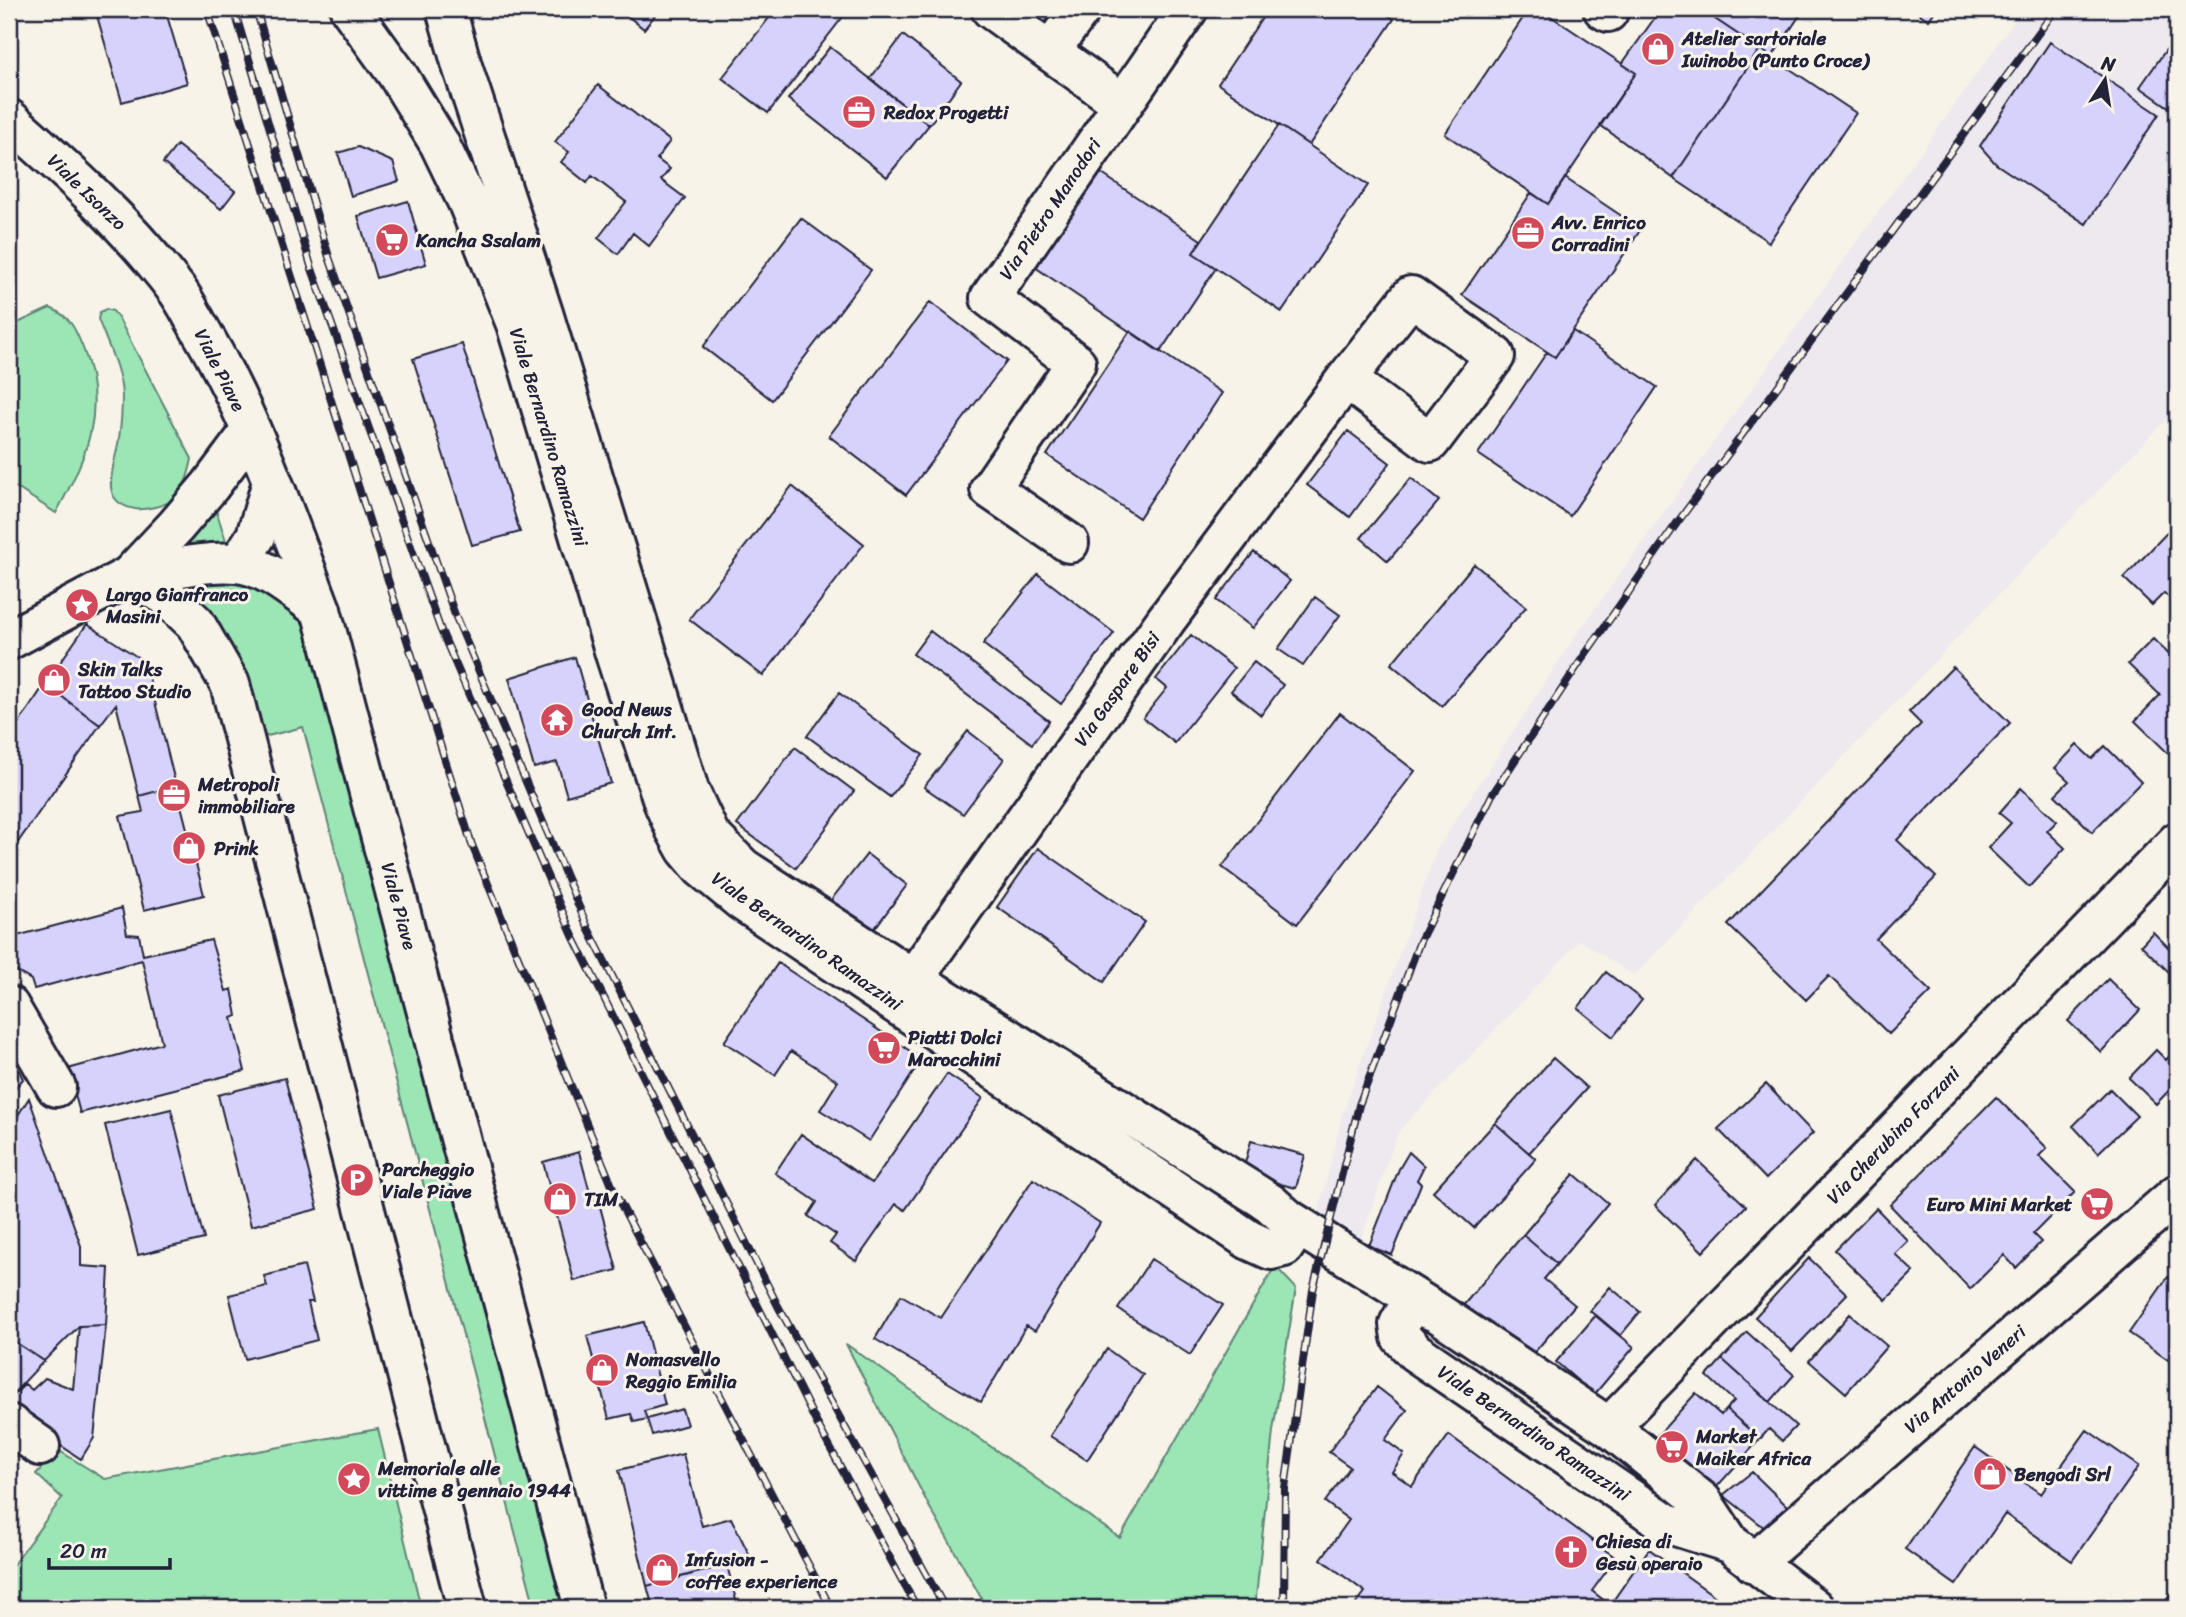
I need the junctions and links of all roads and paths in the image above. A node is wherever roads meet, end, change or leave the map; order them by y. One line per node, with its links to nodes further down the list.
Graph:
1 (349, 9): 21 (street, Viale Bernardino Ramazzini)
2 (446, 9): 21 (street, Viale Bernardino Ramazzini)
3 (991, 9): 8 (street)
4 (1081, 9): 8 (street)
5 (1188, 9): 9 (street, Via Pietro Manodori)
6 (1604, 9): 7 (street)
7 (1609, 9)
8 (1050, 51): 9 (street)
9 (1122, 103): 15 (street, Via Pietro Manodori)
10 (9, 119): 11 (street, Viale Isonzo)
11 (134, 237): 13 (street, Viale Piave)
12 (1346, 379): 21 (street, Via Gaspare Bisi)
13 (251, 430): 14 (street, Viale Piave); 17 (street)
14 (272, 482): 16 (street); 18 (street, Viale Piave)
15 (1069, 543)
16 (239, 563): 17 (street); 18 (street)
17 (129, 576): 19 (street); 30 (street)
18 (321, 610): 31 (street, Viale Piave)
19 (9, 640)
20 (2177, 842): 27 (street, Via Cherubino Forzani)
21 (904, 991): 25 (street, Viale Bernardino Ramazzini)
22 (9, 1006): 23 (street)
23 (56, 1087)
24 (2177, 1194): 29 (street, Via Antonio Veneri)
25 (1438, 1312): 27 (street, Viale Bernardino Ramazzini); 29 (street, Viale Bernardino Ramazzini)
26 (9, 1424): 28 (street)
27 (1609, 1427): 29 (street, Viale Bernardino Ramazzini)
28 (40, 1446)
29 (1742, 1553): 32 (street, Viale Bernardino Ramazzini)
30 (467, 1608)
31 (583, 1608)
32 (1814, 1608)

